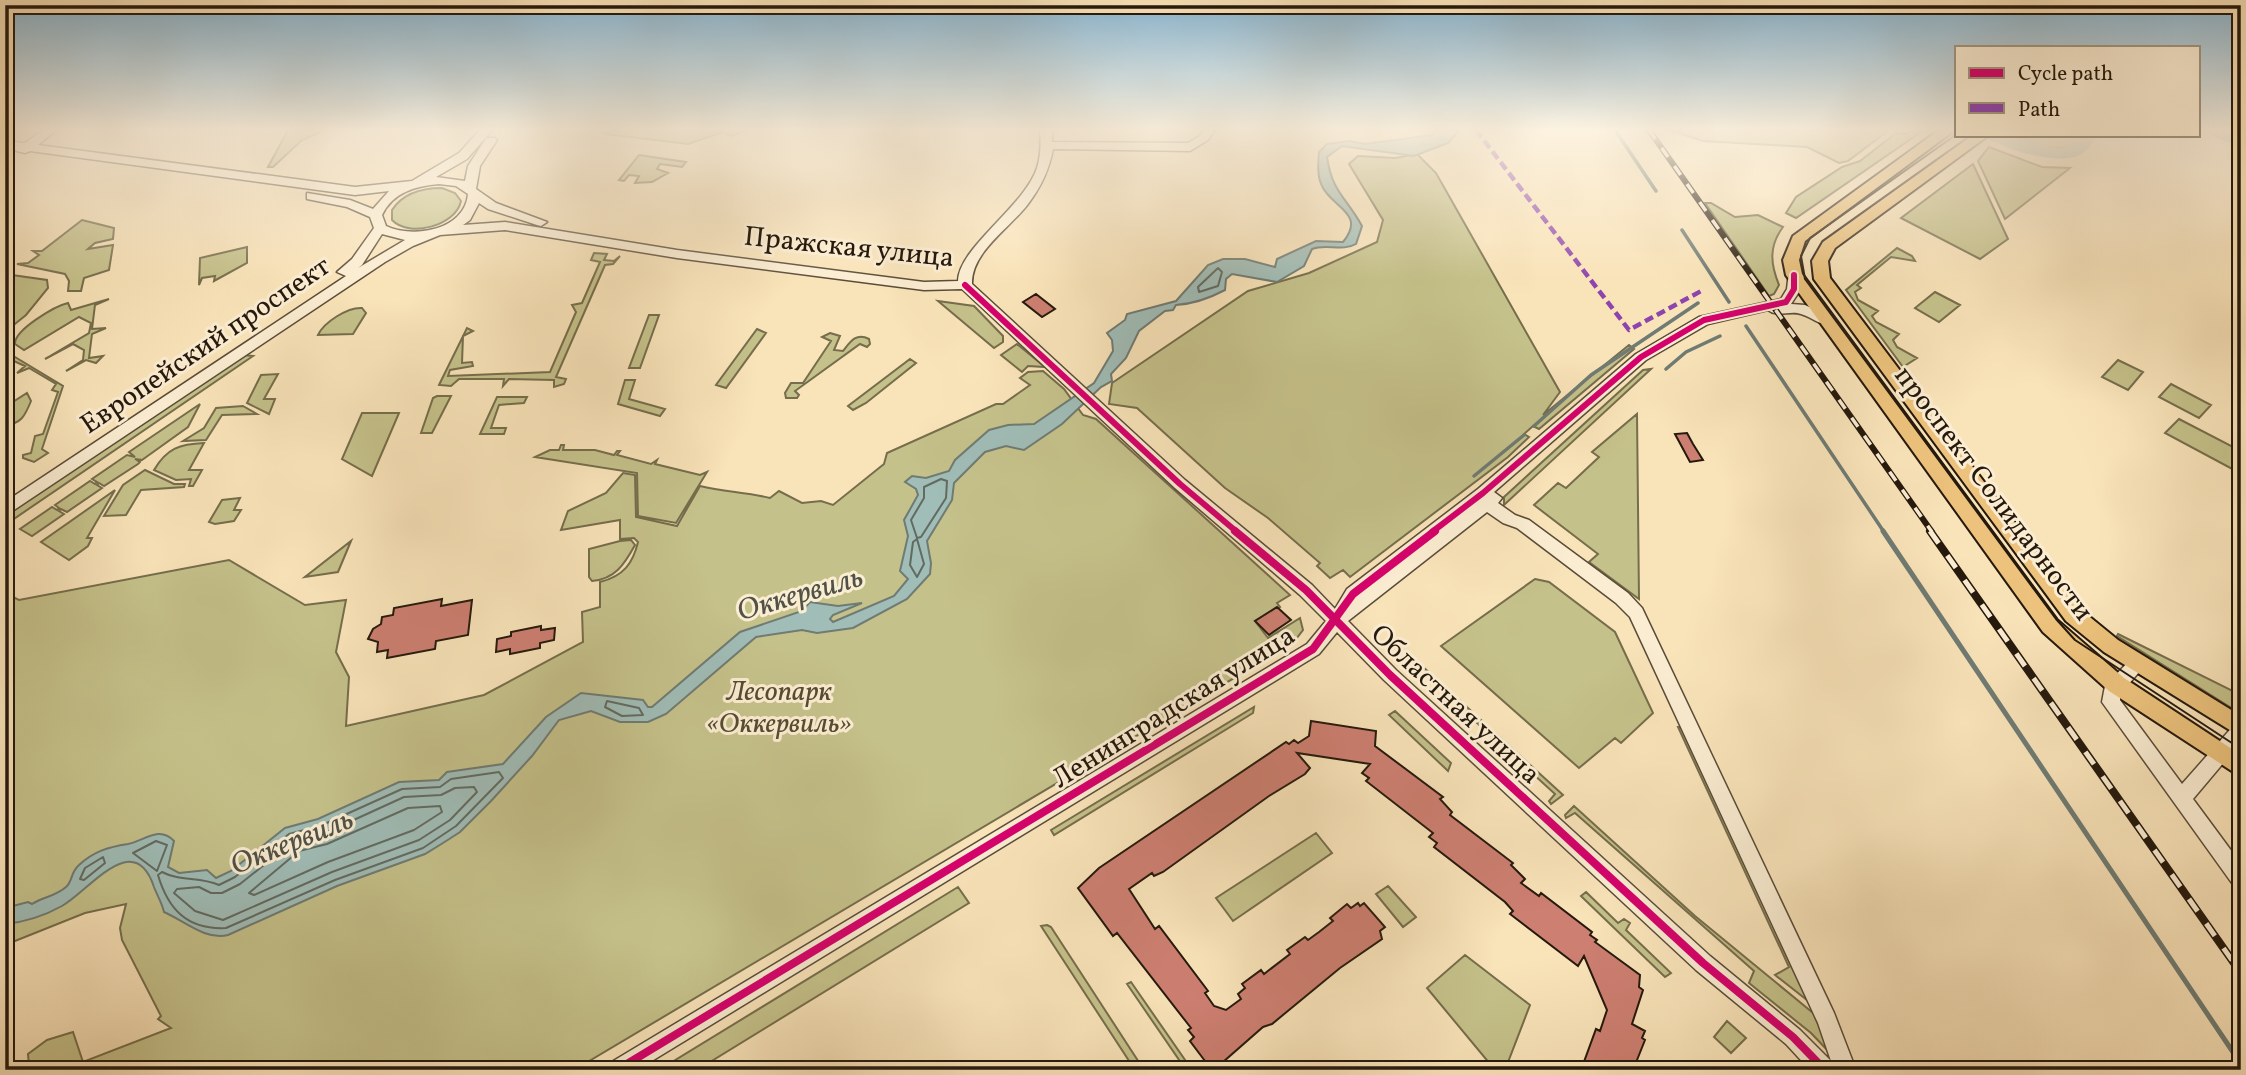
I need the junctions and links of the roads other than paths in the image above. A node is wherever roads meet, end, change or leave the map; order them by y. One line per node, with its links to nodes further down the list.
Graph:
1 (214, 180): 12 (street)
2 (256, 180): 10 (street)
3 (422, 180): 10 (street)
4 (446, 180): 10 (street, Пражская улица)
5 (447, 180): 11 (street, Пражская улица)
6 (473, 180): 11 (street)
7 (1038, 180): 14 (street)
8 (1879, 180): 15 (main road)
9 (1920, 180): 24 (main road, проспект Солидарности)
10 (415, 184): 12 (street, Европейский проспект)
11 (472, 191): 13 (street); 16 (street, Пражская улица)
12 (378, 222): 13 (street); 20 (street, Европейский проспект)
13 (440, 231): 17 (street, Пражская улица); 22 (street, Европейский проспект)
14 (965, 270): 16 (street); 17 (street)
15 (1794, 275): 18 (street); 19 (main road, проспект Солидарности)
16 (937, 280): 17 (street, Пражская улица)
17 (965, 285): 23 (street, Областная улица)
18 (1787, 305): 19 (street); 21 (street, Ленинградская улица)
19 (1828, 321): 25 (main road, проспект Солидарности)
20 (5, 500)
21 (1483, 500): 23 (street, Ленинградская улица); 33 (street)
22 (5, 510)
23 (1336, 621): 31 (street, Ленинградская улица); 32 (street, Областная улица)
24 (2138, 663): 25 (street); 26 (main road, проспект Солидарности)
25 (2117, 685): 27 (main road, проспект Солидарности); 29 (street)
26 (2241, 728): 27 (street)
27 (2221, 754): 28 (main road, проспект Солидарности); 29 (street)
28 (2241, 767)
29 (2181, 799): 30 (street)
30 (2241, 880)
31 (617, 1070)
32 (1825, 1070)
33 (1845, 1070)

